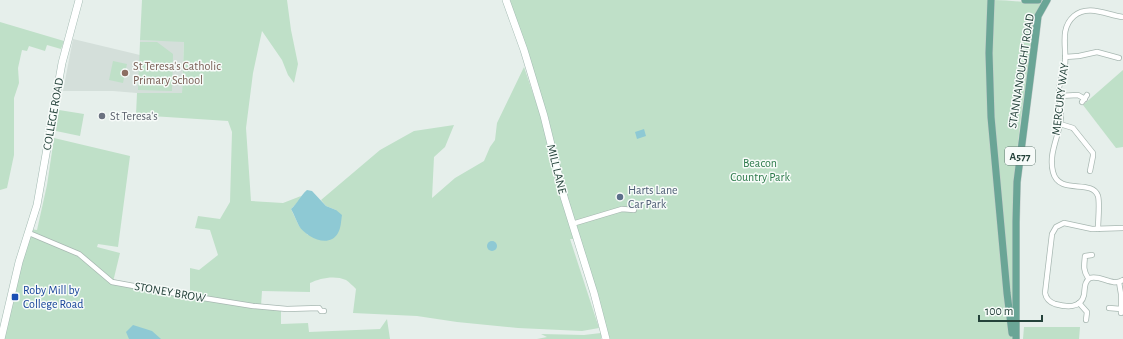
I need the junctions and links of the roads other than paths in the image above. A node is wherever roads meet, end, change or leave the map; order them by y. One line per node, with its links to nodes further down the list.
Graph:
1 (80, 0): 18 (street, COLLEGE ROAD)
2 (506, 0): 15 (street, MILL LANE)
3 (991, 0): 28 (main road, STANNANOUGHT ROAD / A577)
4 (1025, 0): 5 (main road)
5 (1038, 0)
6 (1047, 0): 28 (main road, STANNANOUGHT ROAD / A577)
7 (1123, 17): 9 (street, MERCURY WAY)
8 (1117, 56): 9 (street)
9 (1065, 57): 10 (street, MERCURY WAY)
10 (1060, 96): 11 (street); 12 (street, MERCURY WAY)
11 (1085, 99)
12 (1060, 124): 13 (street); 17 (street, MERCURY WAY)
13 (1085, 167)
14 (634, 210): 15 (street)
15 (572, 224): 27 (street, MILL LANE)
16 (1123, 228): 17 (street)
17 (1098, 229): 22 (street)
18 (29, 231): 24 (street, STONEY BROW); 26 (street)
19 (1092, 255): 20 (street)
20 (1088, 278): 21 (street); 22 (street)
21 (1121, 281): 23 (street)
22 (1079, 303): 25 (street)
23 (1109, 308)
24 (324, 311)
25 (1086, 321)
26 (2, 339)
27 (606, 339)
28 (1014, 339)

